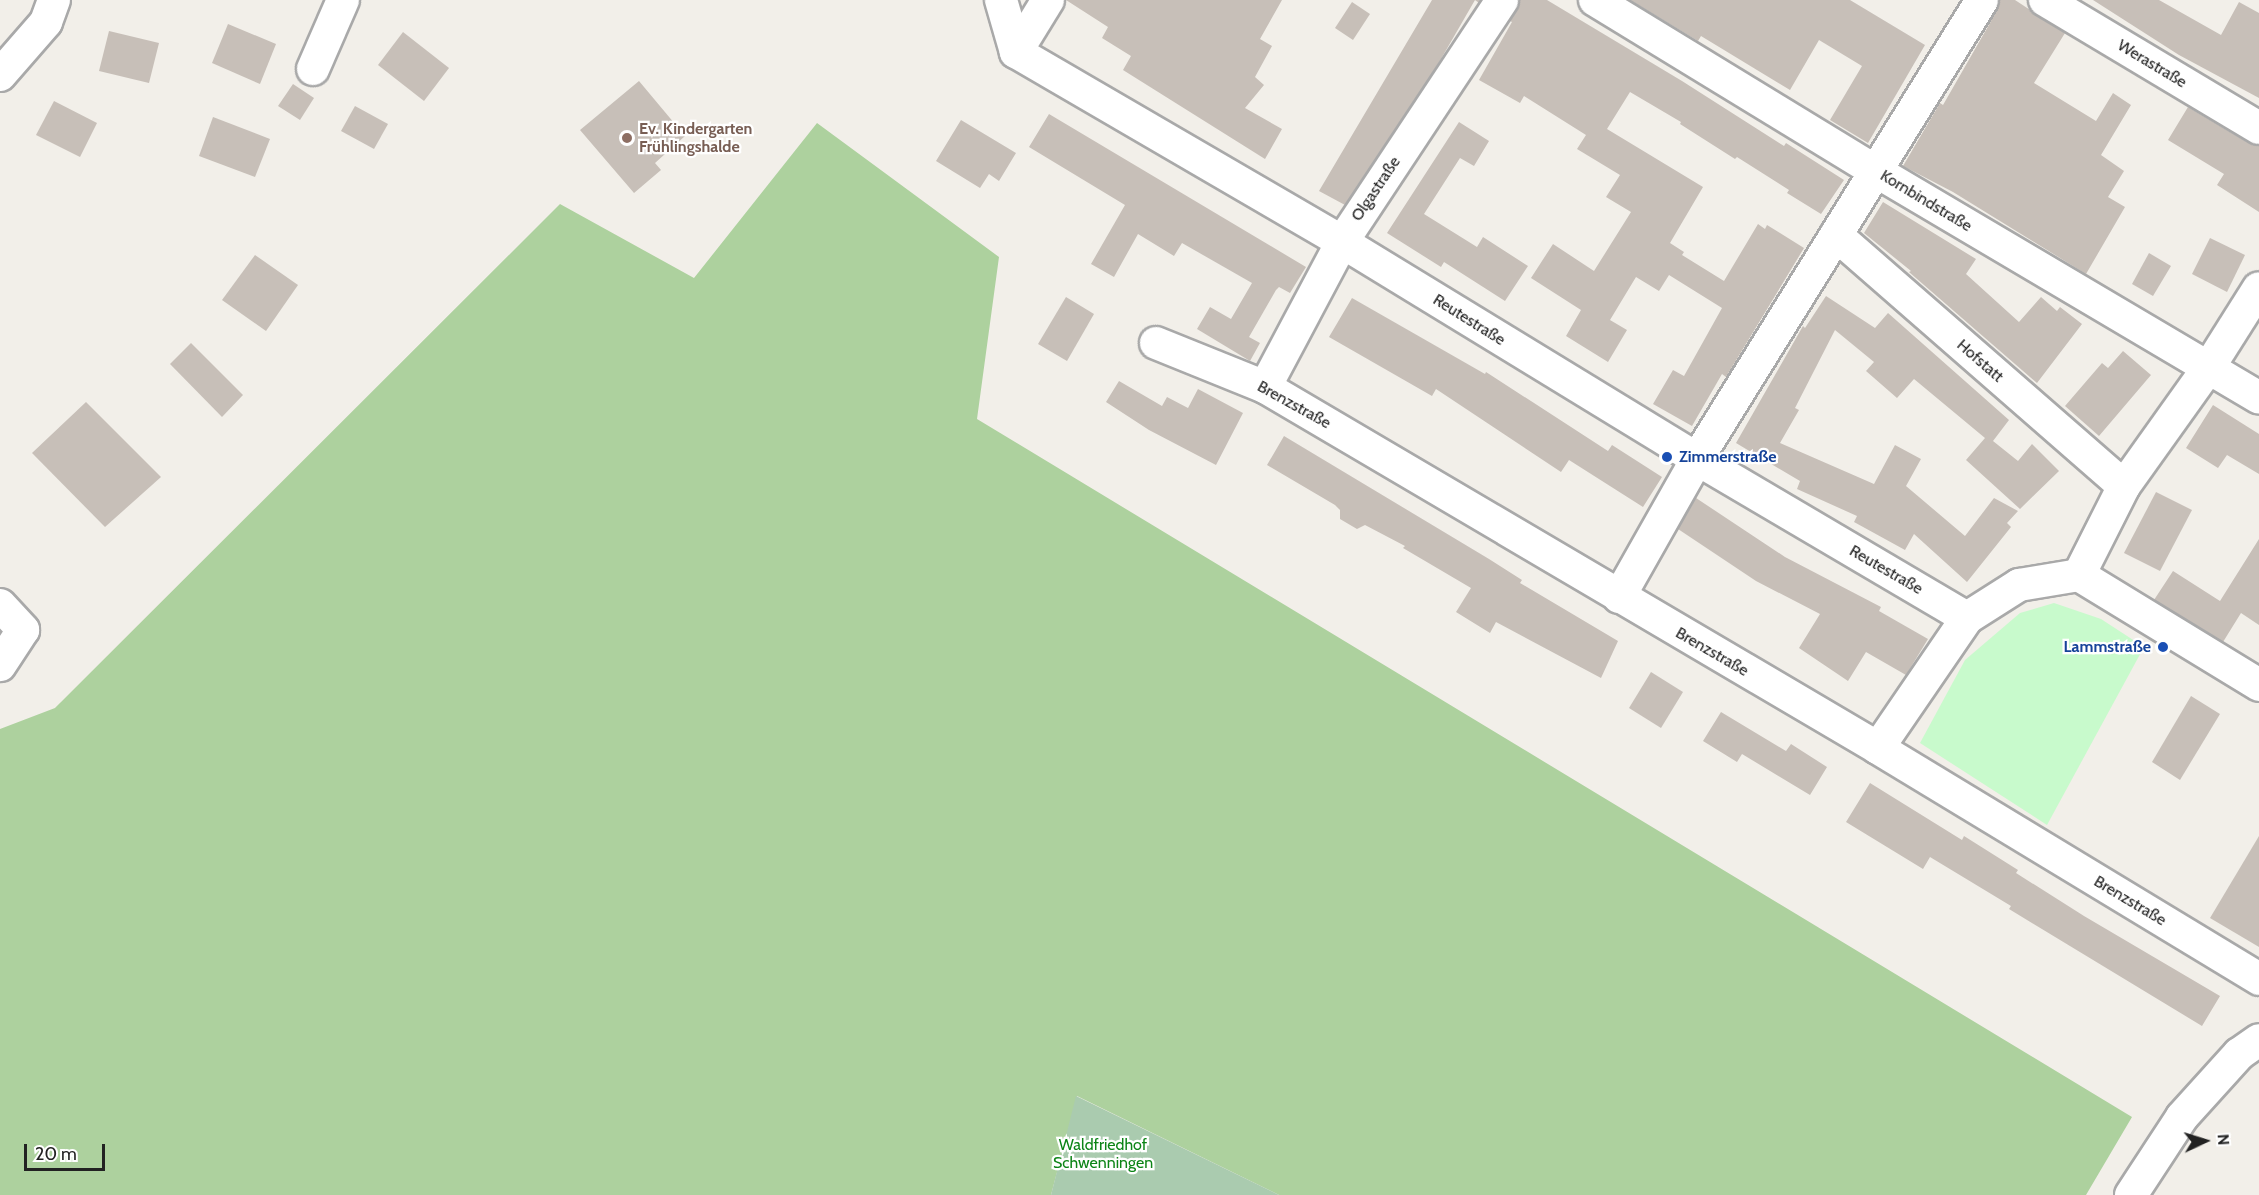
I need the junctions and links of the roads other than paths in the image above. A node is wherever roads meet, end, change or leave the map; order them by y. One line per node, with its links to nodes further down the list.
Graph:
1 (54, 0): 11 (street)
2 (343, 0): 10 (street)
3 (1001, 0): 9 (street)
4 (1048, 0): 9 (street)
5 (1502, 0): 15 (street, Olgastraße)
6 (1595, 0): 13 (street, Kornbindstraße)
7 (1982, 0): 13 (street)
8 (2045, 0): 12 (street, Werastraße)
9 (1016, 52): 15 (street, Reutestraße)
10 (313, 69)
11 (0, 75)
12 (2259, 128)
13 (1874, 170): 14 (street); 18 (street, Kornbindstraße)
14 (1836, 235): 21 (street); 22 (street, Hofstatt)
15 (1342, 242): 19 (street, Olgastraße); 21 (street, Reutestraße)
16 (2259, 288): 18 (street)
17 (1156, 343): 19 (street, Brenzstraße)
18 (2209, 368): 20 (street, Kornbindstraße); 22 (street)
19 (1265, 387): 24 (street, Brenzstraße)
20 (2259, 398)
21 (1697, 459): 24 (street); 26 (street, Reutestraße)
22 (2124, 486): 23 (street)
23 (2079, 575): 26 (street); 28 (street)
24 (1620, 597): 29 (street, Brenzstraße)
25 (0, 605): 27 (street)
26 (1967, 618): 29 (street)
27 (0, 665)
28 (2259, 685)
29 (1878, 748): 30 (street, Brenzstraße)
30 (2259, 979)
31 (2259, 1040): 32 (street)
32 (2131, 1195)

